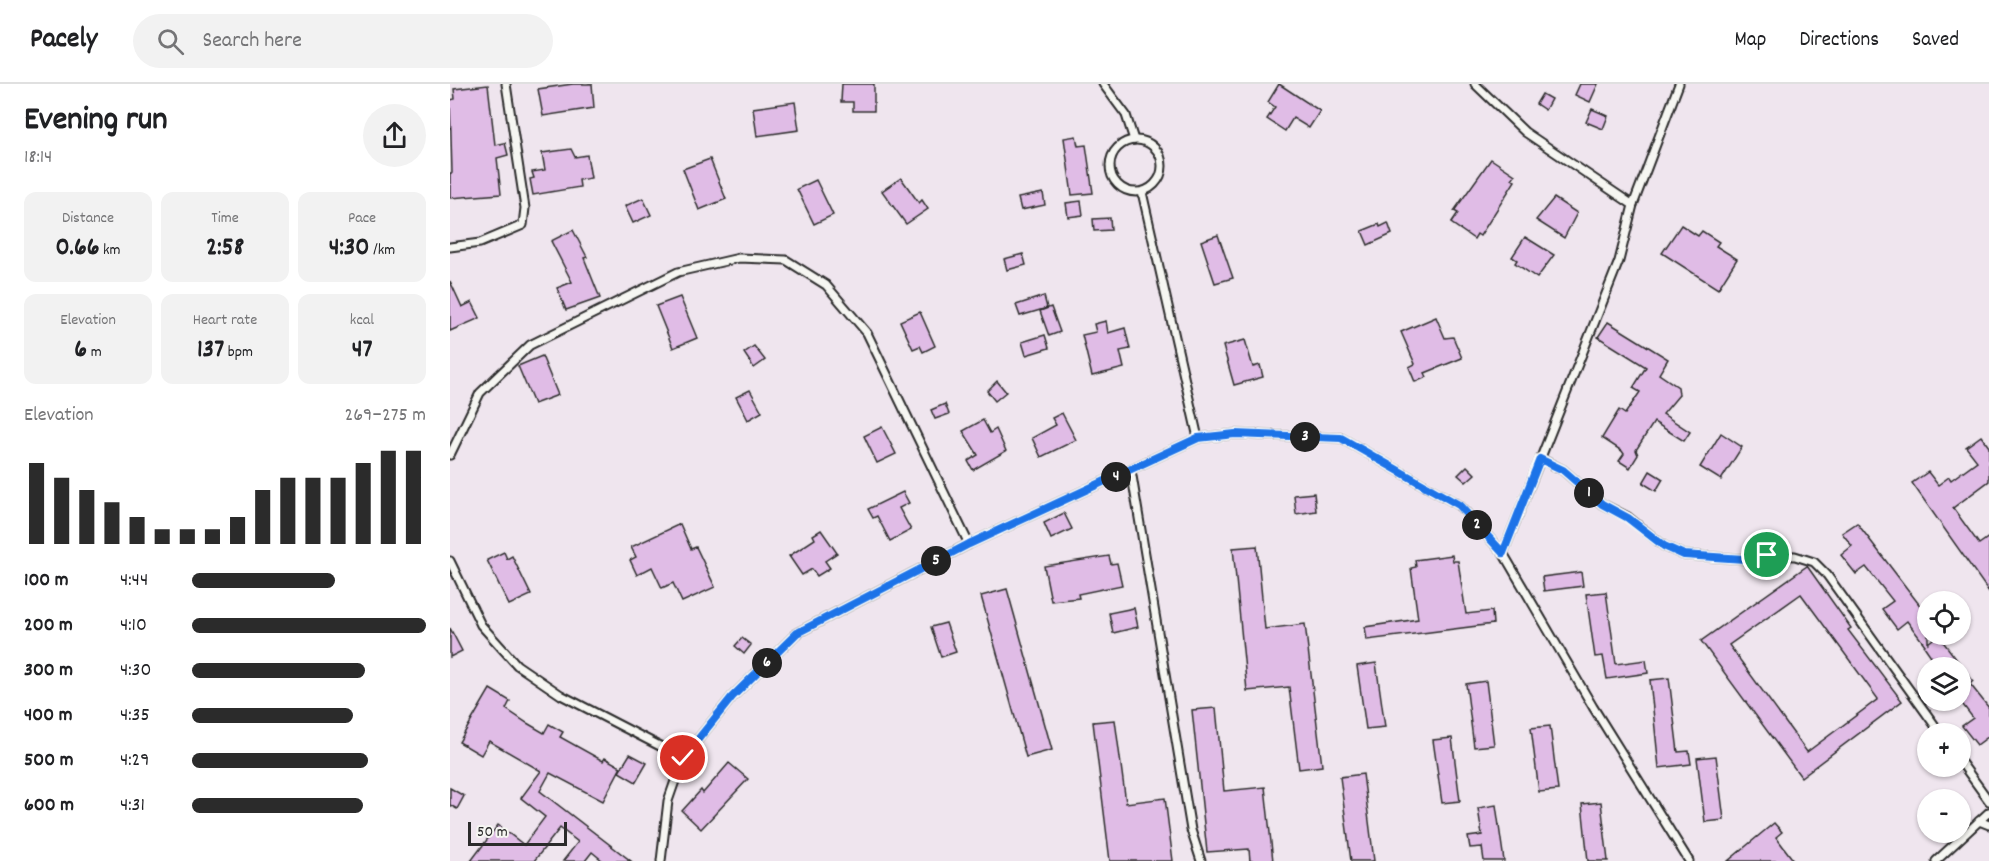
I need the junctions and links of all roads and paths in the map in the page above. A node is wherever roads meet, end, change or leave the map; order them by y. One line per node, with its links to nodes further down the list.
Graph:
1 (506, 84): 8 (lane)
2 (1103, 84): 5 (lane)
3 (1475, 84): 7 (lane)
4 (1679, 84): 7 (lane)
5 (1134, 140): 6 (lane); 6 (lane)
6 (1142, 192): 9 (lane)
7 (1632, 205): 11 (lane)
8 (450, 247)
9 (1198, 438): 12 (lane); 14 (lane)
10 (450, 455): 13 (lane)
11 (1540, 459): 14 (lane); 16 (lane)
12 (1131, 470): 13 (lane); 24 (lane)
13 (969, 544): 17 (lane)
14 (1503, 553): 25 (lane)
15 (450, 561): 17 (lane)
16 (1933, 723)
17 (683, 758): 23 (lane)
18 (1971, 776): 19 (lane)
19 (1989, 801)
20 (1989, 812): 21 (lane)
21 (1979, 821): 22 (lane); 26 (lane)
22 (1989, 825)
23 (661, 861)
24 (1201, 861)
25 (1689, 861)
26 (1936, 861)

